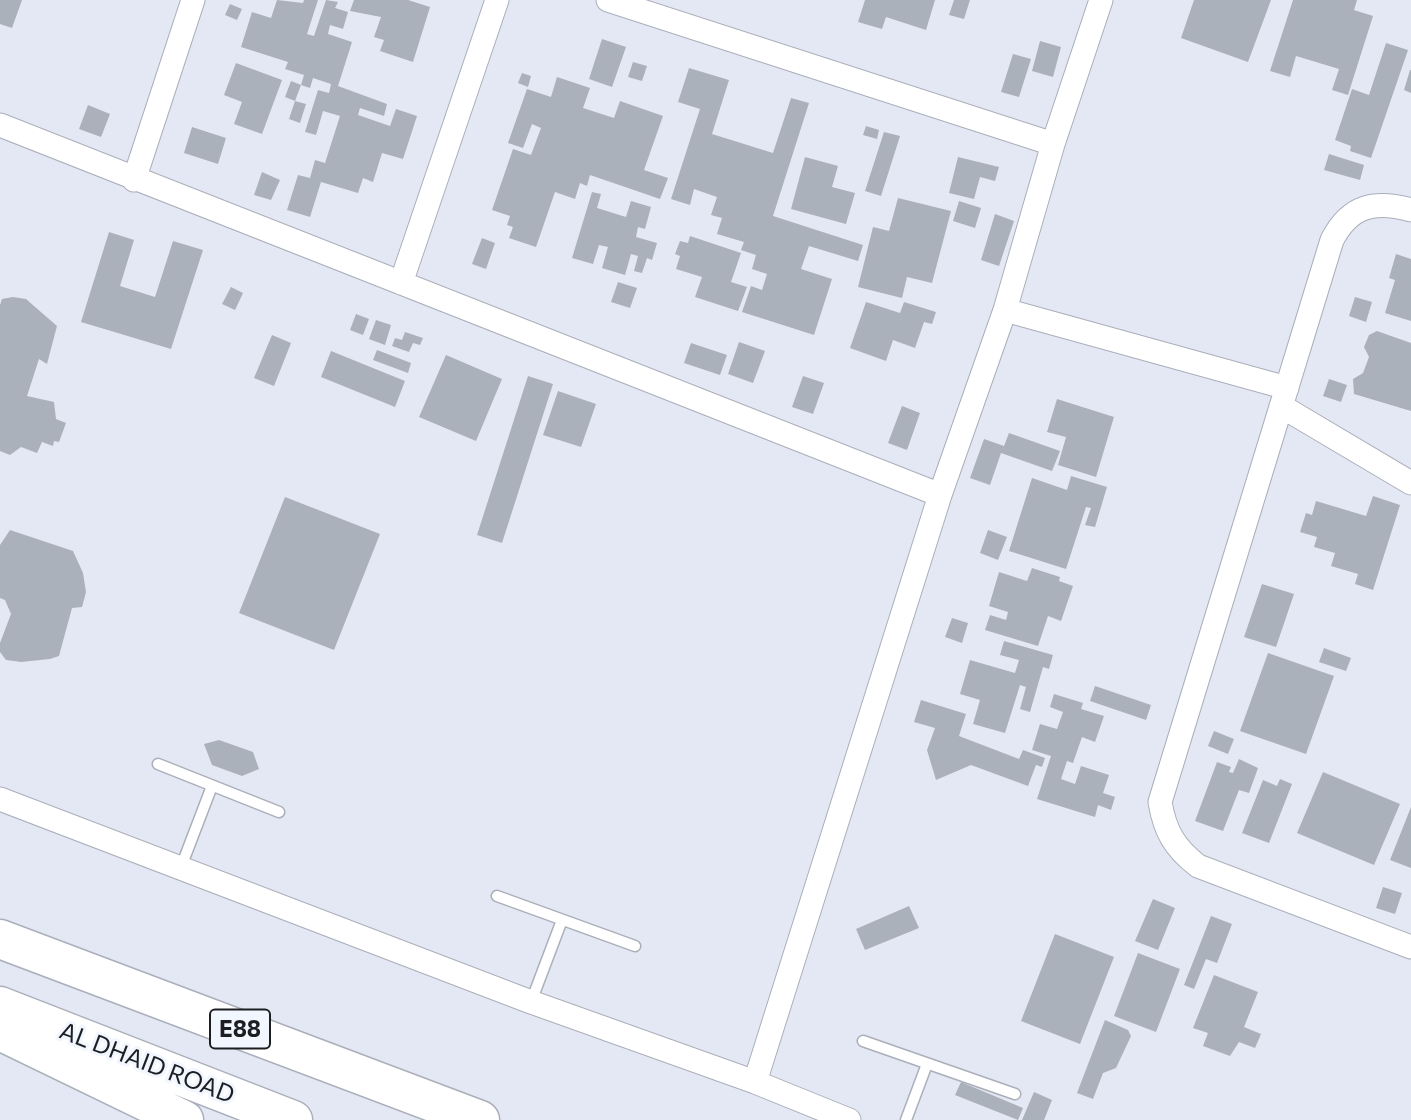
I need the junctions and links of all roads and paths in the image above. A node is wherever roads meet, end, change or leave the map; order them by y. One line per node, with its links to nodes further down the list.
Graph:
1 (193, 0): 7 (street)
2 (497, 0): 9 (street)
3 (608, 0): 6 (street)
4 (1101, 0): 6 (street)
5 (0, 125): 7 (street)
6 (1053, 144): 10 (street)
7 (134, 180): 9 (street)
8 (1411, 210): 11 (street)
9 (401, 283): 13 (street)
10 (1005, 310): 11 (street); 13 (street)
11 (1284, 397): 12 (street); 23 (street)
12 (1411, 483)
13 (940, 495): 29 (street)
14 (158, 764): 15 (lane)
15 (212, 786): 17 (lane); 18 (lane)
16 (0, 799): 18 (street)
17 (279, 812)
18 (181, 867): 24 (street)
19 (497, 896): 20 (lane)
20 (562, 920): 22 (lane); 24 (lane)
21 (0, 939): 33 (highway, E88)
22 (635, 947)
23 (1411, 947)
24 (531, 1002): 29 (street)
25 (0, 1006): 32 (highway, AL DHAID ROAD / E88)
26 (0, 1031): 31 (highway)
27 (863, 1041): 28 (lane)
28 (927, 1063): 30 (lane); 35 (lane)
29 (755, 1082): 34 (street)
30 (1015, 1094)
31 (184, 1120)
32 (293, 1120)
33 (480, 1120)
34 (849, 1120)
35 (906, 1120)

